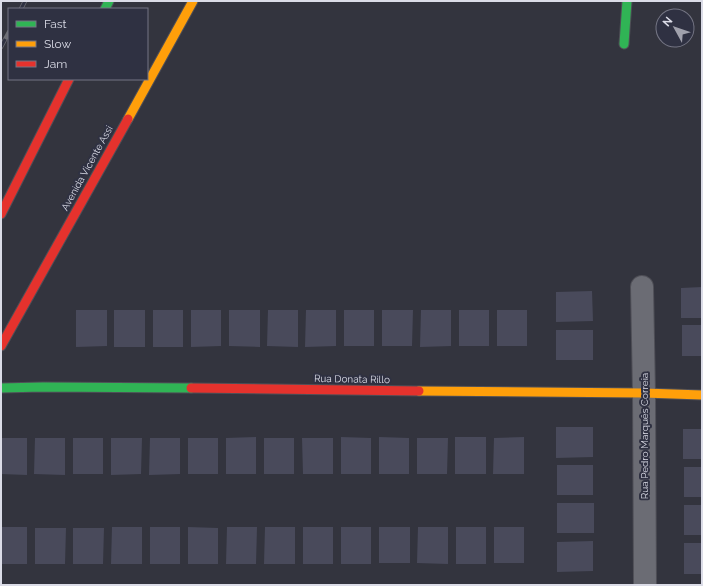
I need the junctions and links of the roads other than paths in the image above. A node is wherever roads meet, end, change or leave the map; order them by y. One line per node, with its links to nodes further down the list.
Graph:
1 (193, 1): 7 (street, Avenida Vicente Assi)
2 (627, 1): 3 (street)
3 (624, 44)
4 (69, 80): 5 (street)
5 (1, 214)
6 (642, 287): 9 (street, Rua Pedro Marquês Correia)
7 (1, 346)
8 (1, 388): 9 (street, Rua Donata Rillo)
9 (644, 393): 10 (street, Rua Donata Rillo); 11 (street, Rua Pedro Marquês Correia)
10 (702, 394)
11 (645, 585)

